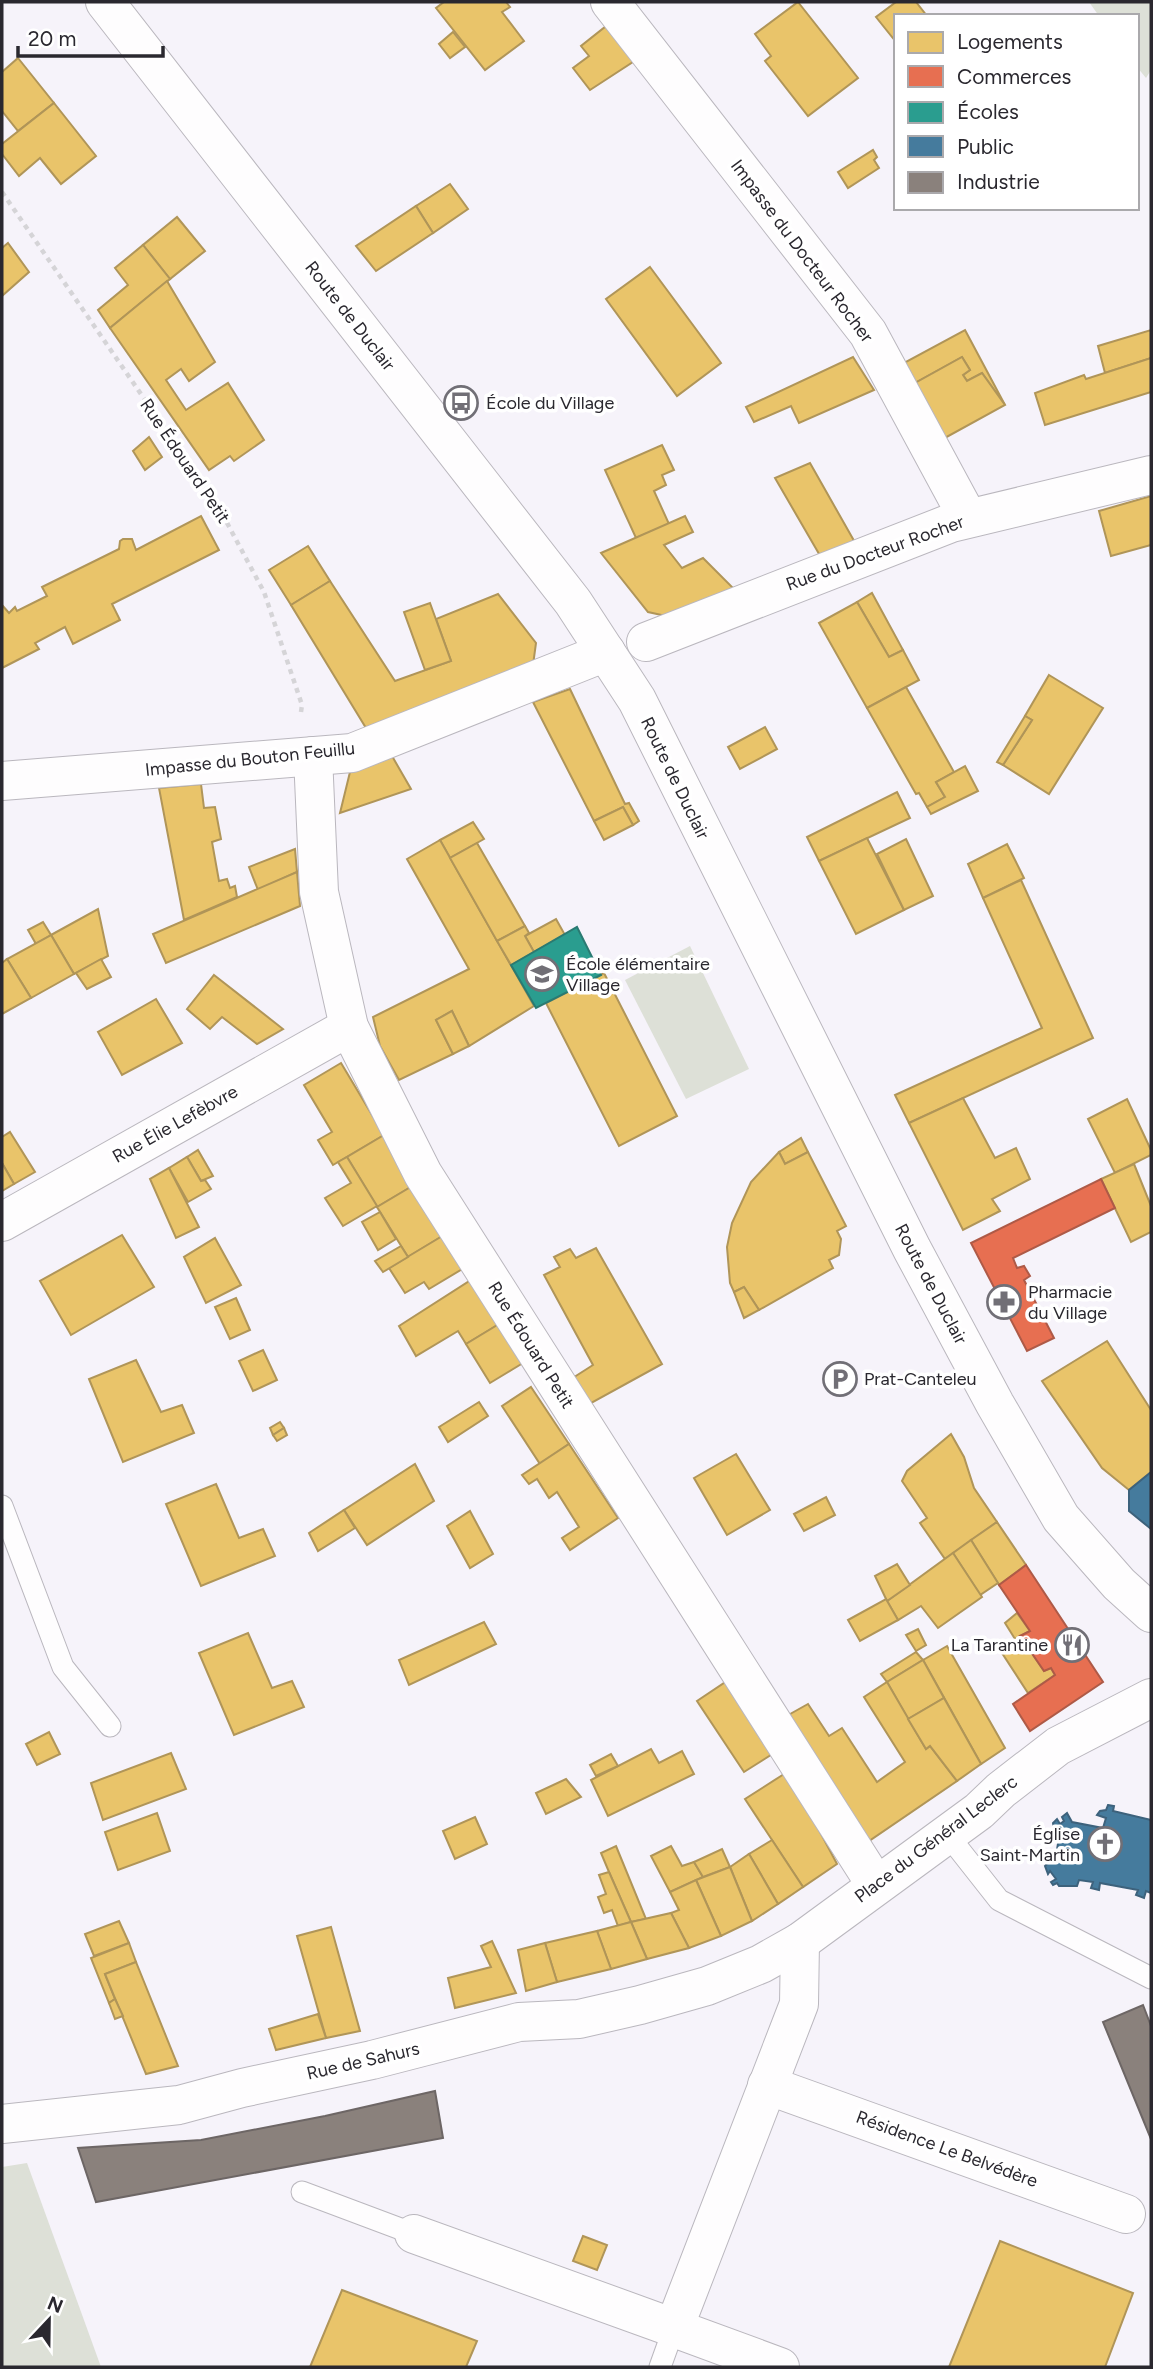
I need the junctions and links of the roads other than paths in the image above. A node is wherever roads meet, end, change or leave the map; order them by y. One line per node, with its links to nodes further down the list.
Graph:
1 (105, 2): 6 (street, Route de Duclair)
2 (610, 2): 4 (street, Impasse du Docteur Rocher)
3 (1151, 475): 4 (street, Rue du Docteur Rocher)
4 (968, 518): 5 (street, Rue du Docteur Rocher)
5 (646, 642)
6 (607, 652): 7 (street, Impasse du Bouton Feuillu); 12 (street, Route de Duclair)
7 (304, 757): 8 (street, Impasse du Bouton Feuillu); 9 (street, Rue Édouard Petit)
8 (2, 781)
9 (349, 1027): 10 (street, Rue Élie Lefèbvre); 16 (street, Rue Édouard Petit)
10 (2, 1222)
11 (2, 1506): 14 (lane)
12 (1151, 1613)
13 (1151, 1698): 15 (street, Place du Général Leclerc)
14 (110, 1726)
15 (947, 1834): 16 (street, Place du Général Leclerc); 18 (lane)
16 (876, 1885): 17 (street, Place du Général Leclerc)
17 (800, 1942): 19 (street, Place du Général Leclerc); 20 (street)
18 (1151, 1978)
19 (721, 1981): 21 (street, Rue de Sahurs)
20 (767, 2085): 23 (street, Résidence Le Belvédère); 25 (street)
21 (2, 2124)
22 (302, 2192): 24 (lane)
23 (1126, 2214)
24 (414, 2234): 25 (street)
25 (674, 2328): 26 (lane); 27 (street)
26 (660, 2367)
27 (780, 2367)

